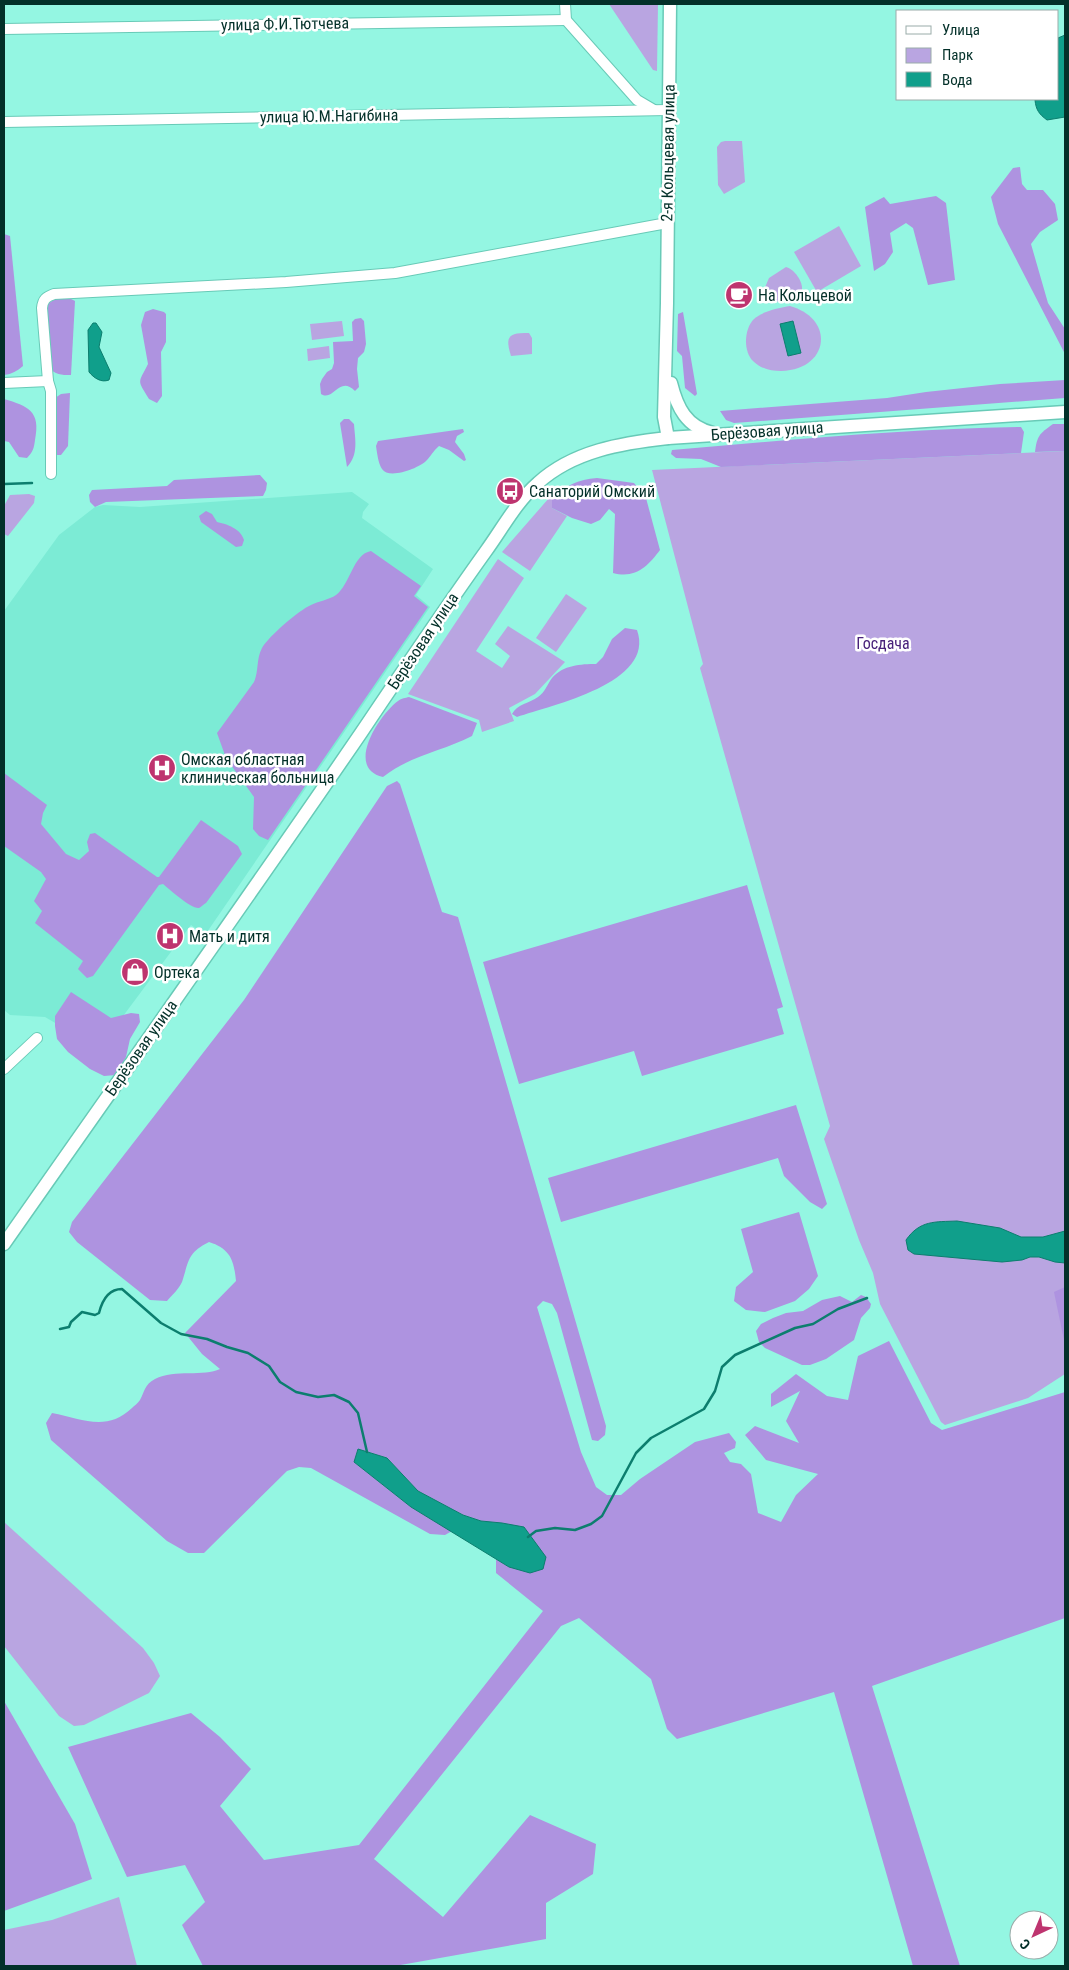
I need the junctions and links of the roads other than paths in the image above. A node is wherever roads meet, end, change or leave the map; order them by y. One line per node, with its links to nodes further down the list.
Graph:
1 (565, 4): 3 (street)
2 (670, 4): 6 (main road, 2-я Кольцевая улица)
3 (566, 20): 4 (street, улица Ф.И.Тютчева); 5 (street)
4 (4, 29)
5 (655, 110): 6 (street, улица Ю.М.Нагибина); 7 (street, улица Ю.М.Нагибина)
6 (668, 110): 8 (main road, 2-я Кольцевая улица)
7 (4, 122)
8 (668, 223): 9 (main road, 2-я Кольцевая улица); 10 (street)
9 (667, 303): 12 (main road, 2-я Кольцевая улица); 15 (main road, 2-я Кольцевая улица)
10 (48, 381): 11 (street); 16 (street)
11 (4, 383)
12 (671, 383): 14 (main road); 15 (main road, 2-я Кольцевая улица)
13 (1065, 412): 14 (main road, Берёзовая улица)
14 (718, 435): 15 (main road, Берёзовая улица)
15 (668, 438): 19 (main road, Берёзовая улица)
16 (51, 474)
17 (37, 1038): 18 (street)
18 (4, 1069)
19 (4, 1244)

